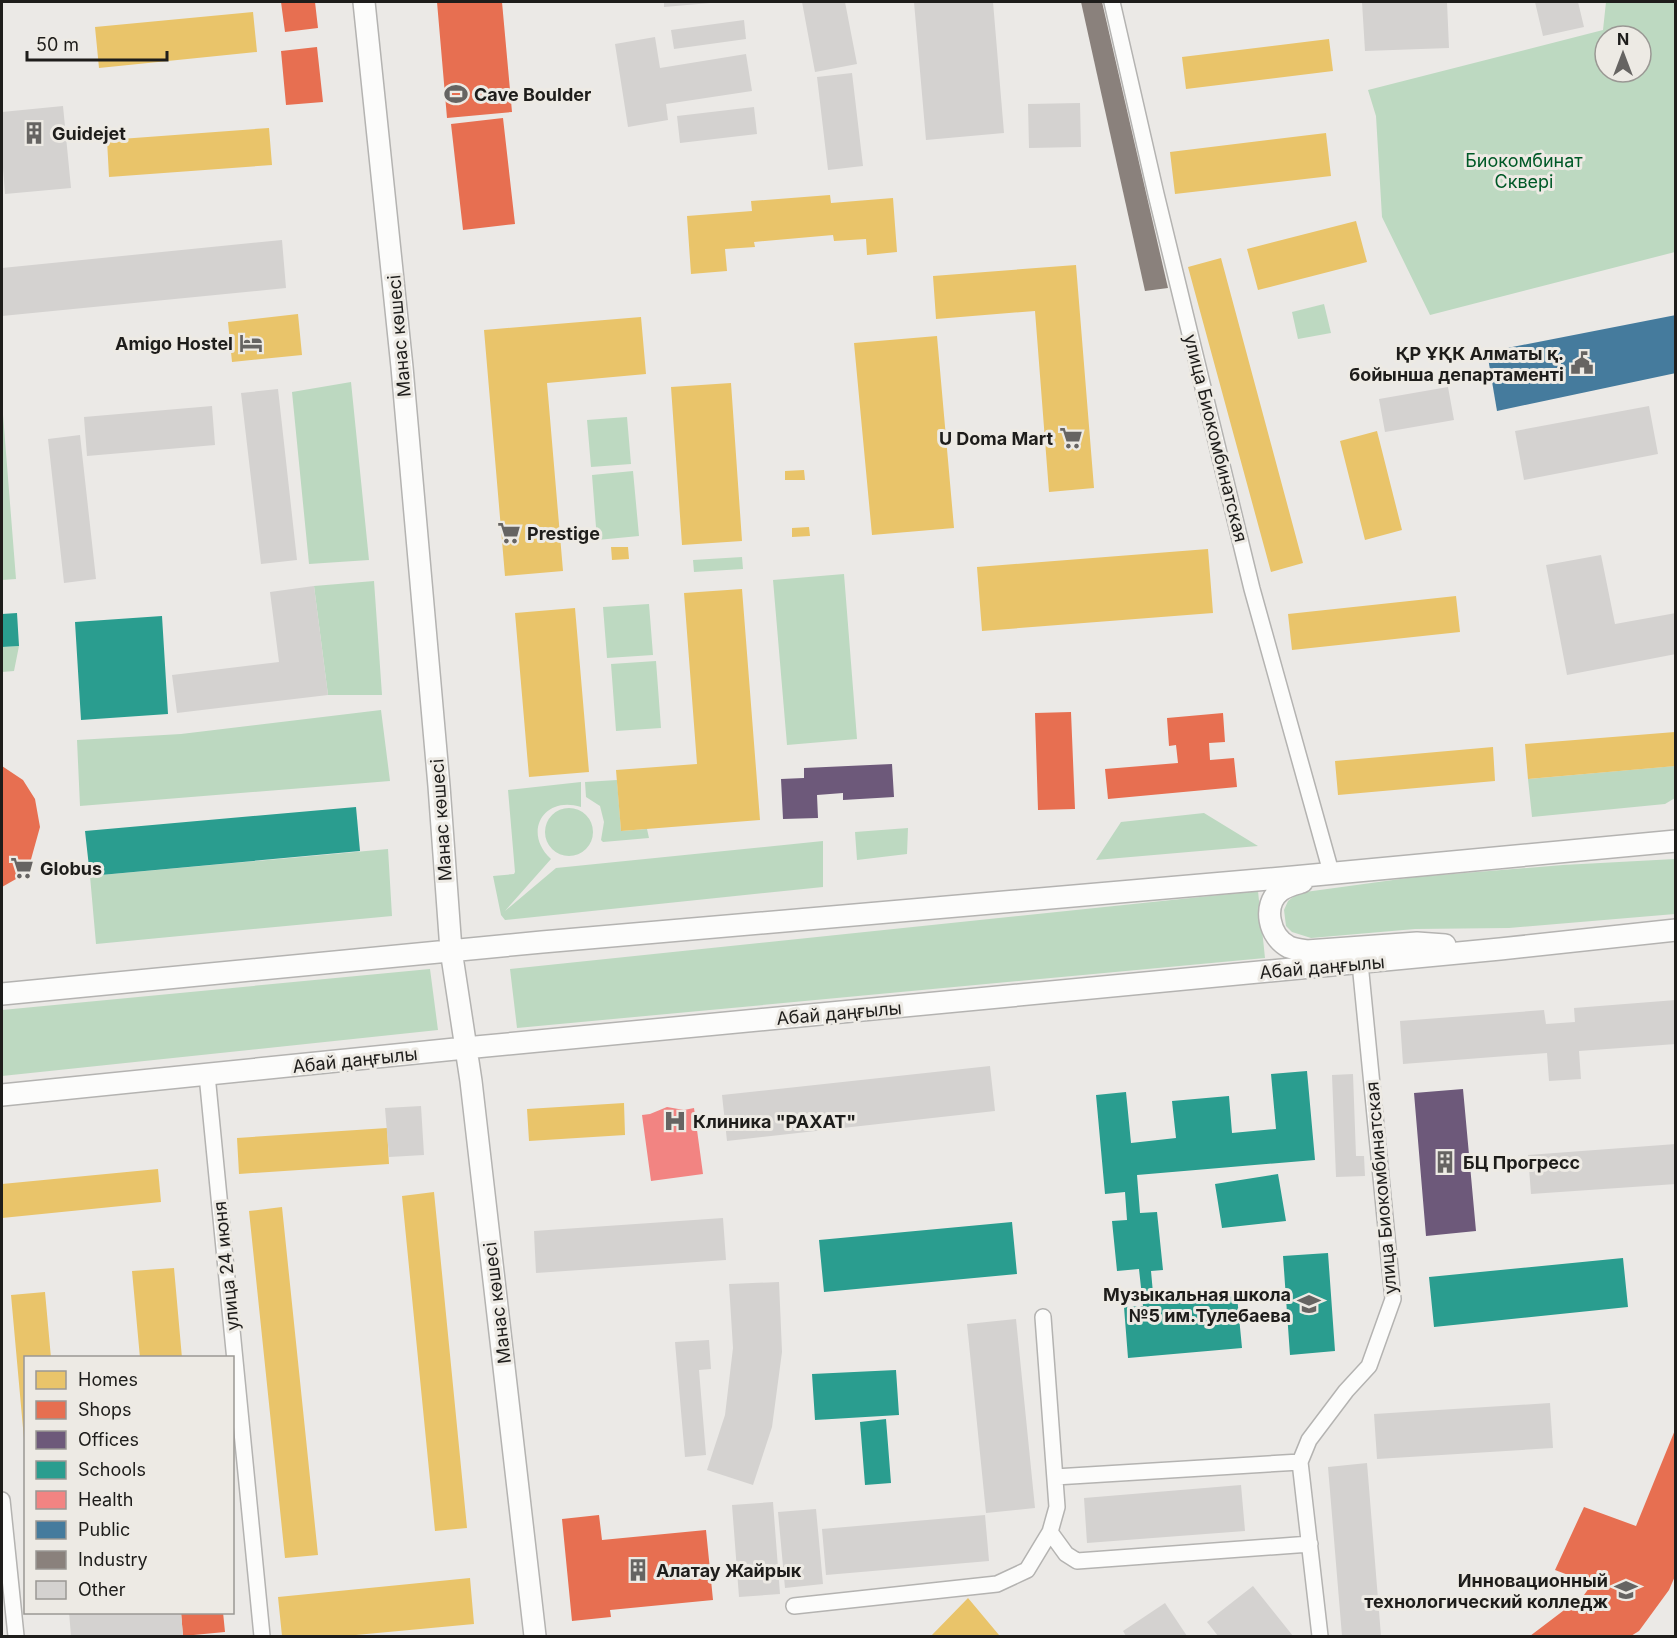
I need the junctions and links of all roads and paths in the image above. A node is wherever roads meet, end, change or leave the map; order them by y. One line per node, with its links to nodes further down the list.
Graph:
1 (364, 2): 6 (main road, Манас көшесі)
2 (1112, 2): 4 (street, улица Биокомбинатская)
3 (1676, 841): 4 (main road)
4 (1331, 872): 6 (main road); 7 (main road)
5 (1676, 930): 7 (main road, Абай даңғылы)
6 (451, 950): 9 (main road); 10 (main road, Манас көшесі)
7 (1500, 950): 8 (main road, Абай даңғылы)
8 (1360, 963): 10 (main road, Абай даңғылы); 14 (street, улица Биокомбинатская)
9 (2, 994)
10 (465, 1048): 11 (main road, Абай даңғылы); 22 (main road, Манас көшесі)
11 (207, 1075): 12 (main road, Абай даңғылы); 21 (street, улица 24 июня)
12 (2, 1095)
13 (1043, 1317): 15 (street)
14 (1300, 1462): 15 (street); 18 (street)
15 (1055, 1477): 17 (street)
16 (2, 1500): 20 (street)
17 (1050, 1532): 18 (street); 19 (street)
18 (1310, 1544): 23 (street)
19 (794, 1606)
20 (16, 1636)
21 (262, 1636)
22 (535, 1636)
23 (1320, 1636)

